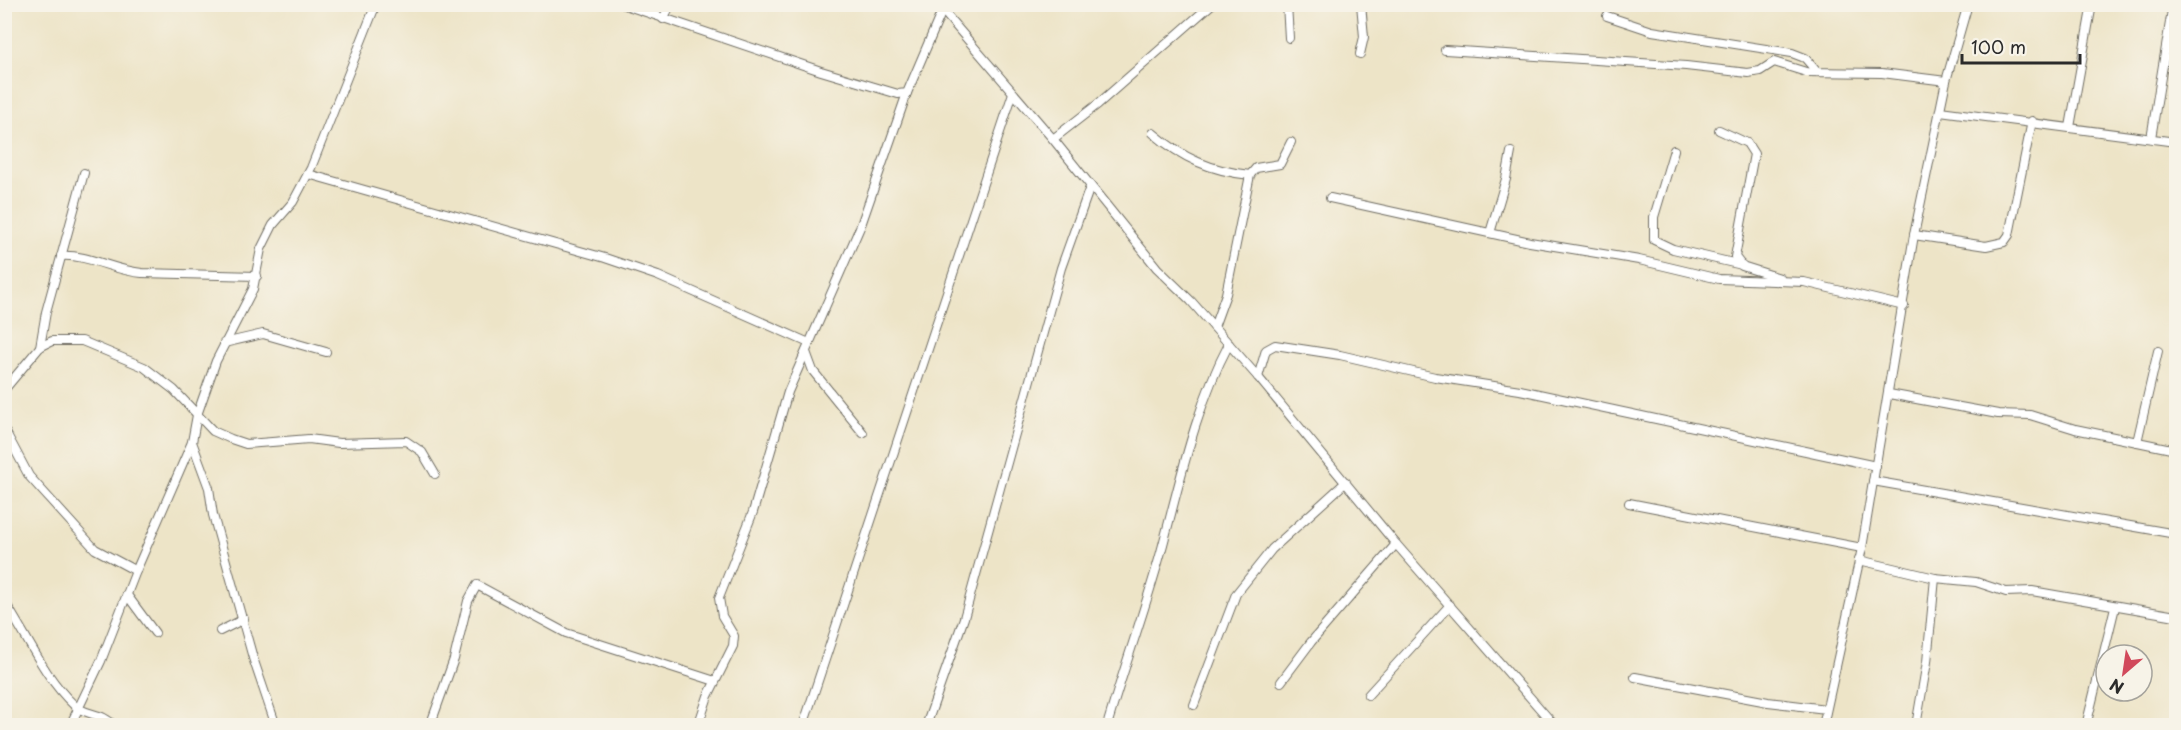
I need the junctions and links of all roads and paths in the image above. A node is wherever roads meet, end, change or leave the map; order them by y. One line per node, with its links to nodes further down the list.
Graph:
1 (376, 4): 32 (street)
2 (622, 4): 12 (street)
3 (671, 4): 12 (street)
4 (1212, 4): 26 (street)
5 (1287, 4): 13 (street)
6 (1361, 4): 15 (street)
7 (1968, 4): 17 (street)
8 (2092, 4): 22 (street)
9 (2174, 4): 25 (street)
10 (941, 6): 18 (street); 19 (street)
11 (1607, 16): 16 (street)
12 (663, 19): 18 (street)
13 (1289, 38)
14 (1444, 50): 16 (street)
15 (1360, 54)
16 (1817, 72): 17 (street)
17 (1946, 81): 20 (street)
18 (907, 93): 47 (street)
19 (1013, 93): 26 (street); 90 (street)
20 (1940, 111): 21 (street); 37 (street)
21 (2032, 121): 22 (street); 37 (street)
22 (2070, 127): 25 (street)
23 (1719, 130): 39 (street)
24 (1153, 133): 33 (street)
25 (2151, 138): 27 (street)
26 (1053, 139): 34 (street)
27 (2176, 141)
28 (1291, 142): 33 (street)
29 (1674, 150): 39 (street)
30 (1511, 152): 36 (street)
31 (84, 173): 38 (street)
32 (308, 174): 40 (street); 47 (street)
33 (1250, 175): 43 (street)
34 (1090, 187): 43 (street); 91 (street)
35 (1330, 198): 36 (street)
36 (1490, 233): 41 (street)
37 (1914, 235): 42 (street)
38 (61, 256): 40 (street); 46 (street)
39 (1743, 266): 41 (street)
40 (257, 276): 44 (street)
41 (1786, 279): 42 (street)
42 (1904, 306): 52 (street)
43 (1214, 327): 45 (street)
44 (224, 343): 49 (street); 53 (street)
45 (1229, 344): 50 (street); 92 (street)
46 (40, 347): 51 (street); 53 (street)
47 (808, 348): 55 (street); 79 (street)
48 (2158, 351): 57 (street)
49 (326, 352)
50 (1258, 377): 59 (street); 62 (street)
51 (4, 390)
52 (1888, 394): 57 (street); 59 (street)
53 (197, 414): 56 (street); 60 (street)
54 (4, 429): 68 (street)
55 (863, 434)
56 (192, 442): 68 (street); 75 (street)
57 (2137, 442): 58 (street)
58 (2176, 450)
59 (1876, 466): 61 (street)
60 (435, 474)
61 (1873, 481): 64 (street); 66 (street)
62 (1346, 482): 65 (street); 82 (street)
63 (1629, 503): 66 (street)
64 (2176, 534)
65 (1396, 544): 72 (street); 80 (street)
66 (1862, 548): 67 (street)
67 (1859, 560): 69 (street); 84 (street)
68 (136, 571): 70 (street)
69 (1935, 578): 73 (street); 95 (street)
70 (127, 595): 77 (street); 83 (street)
71 (4, 601): 83 (street)
72 (1449, 606): 81 (street); 93 (street)
73 (2115, 607): 74 (street); 96 (street)
74 (2176, 616)
75 (244, 619): 76 (street); 87 (street)
76 (220, 631)
77 (156, 633)
78 (1635, 677): 84 (street)
79 (715, 681): 88 (street); 89 (street)
80 (1281, 682)
81 (1368, 694)
82 (1194, 705)
83 (77, 708): 85 (street); 86 (street)
84 (1826, 709): 94 (street)
85 (70, 726)
86 (114, 726)
87 (276, 726)
88 (430, 726)
89 (698, 726)
90 (803, 726)
91 (926, 726)
92 (1107, 726)
93 (1555, 726)
94 (1823, 726)
95 (1916, 726)
96 (2086, 726)

